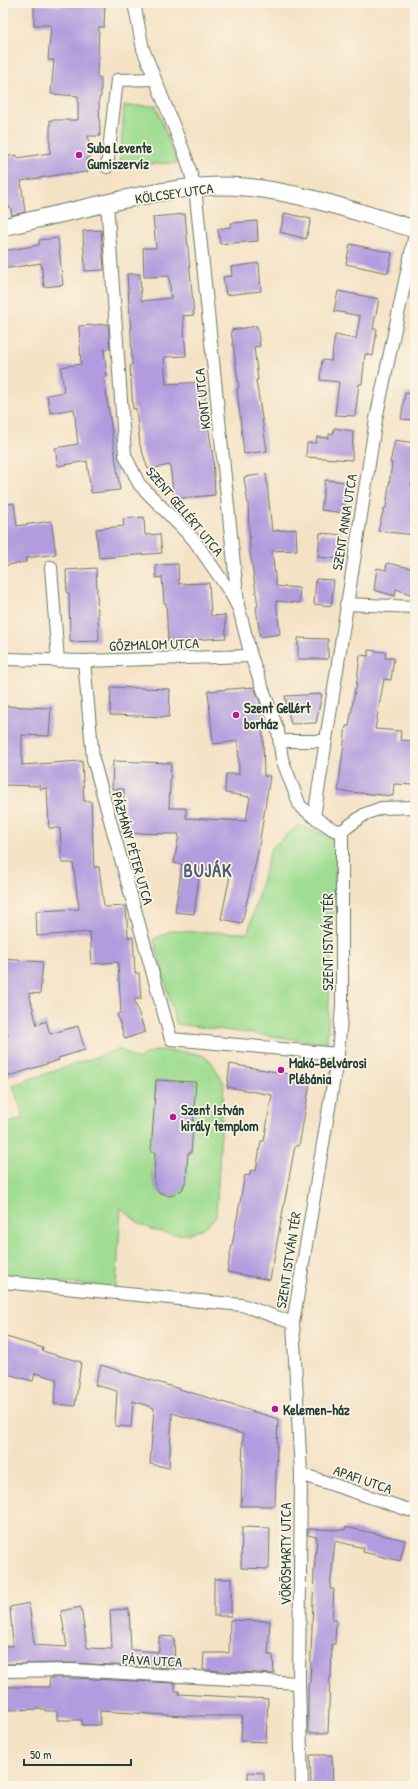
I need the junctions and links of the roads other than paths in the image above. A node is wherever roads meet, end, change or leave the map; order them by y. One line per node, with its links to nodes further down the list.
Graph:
1 (134, 3): 2 (street)
2 (155, 79): 3 (street); 4 (street)
3 (107, 167)
4 (195, 187): 5 (main road, KÖLCSEY UTCA); 7 (main road, KÖLCSEY UTCA); 12 (street, KONT UTCA)
5 (107, 203): 6 (main road, KÖLCSEY UTCA); 12 (street, SZENT GELLÉRT UTCA)
6 (3, 226)
7 (415, 229)
8 (415, 234): 10 (street, SZENT ANNA UTCA)
9 (51, 567): 15 (street)
10 (346, 604): 11 (street); 18 (street, SZENT ANNA UTCA)
11 (415, 607)
12 (239, 609): 13 (street, SZENT GELLÉRT UTCA)
13 (251, 656): 16 (street, GŐZMALOM UTCA); 17 (street, SZENT GELLÉRT UTCA)
14 (3, 659): 15 (street, GŐZMALOM UTCA)
15 (58, 661): 16 (street, GŐZMALOM UTCA)
16 (84, 661): 22 (street, PÁZMÁNY PÉTER UTCA)
17 (280, 741): 18 (street); 20 (street, SZENT GELLÉRT UTCA)
18 (325, 741): 20 (street, SZENT ANNA UTCA)
19 (415, 807): 21 (street)
20 (314, 817): 21 (street, SZENT GELLÉRT UTCA)
21 (342, 831): 22 (street, SZENT ISTVÁN TÉR)
22 (338, 1054): 24 (street, SZENT ISTVÁN TÉR)
23 (3, 1282): 24 (street, SZENT ISTVÁN TÉR)
24 (293, 1323): 25 (street, VÖRÖSMARTY UTCA)
25 (301, 1474): 26 (street, APAFI UTCA); 28 (street, VÖRÖSMARTY UTCA)
26 (415, 1512)
27 (3, 1672): 28 (street, PÁVA UTCA)
28 (299, 1683): 29 (street, VÖRÖSMARTY UTCA)
29 (302, 1786)

